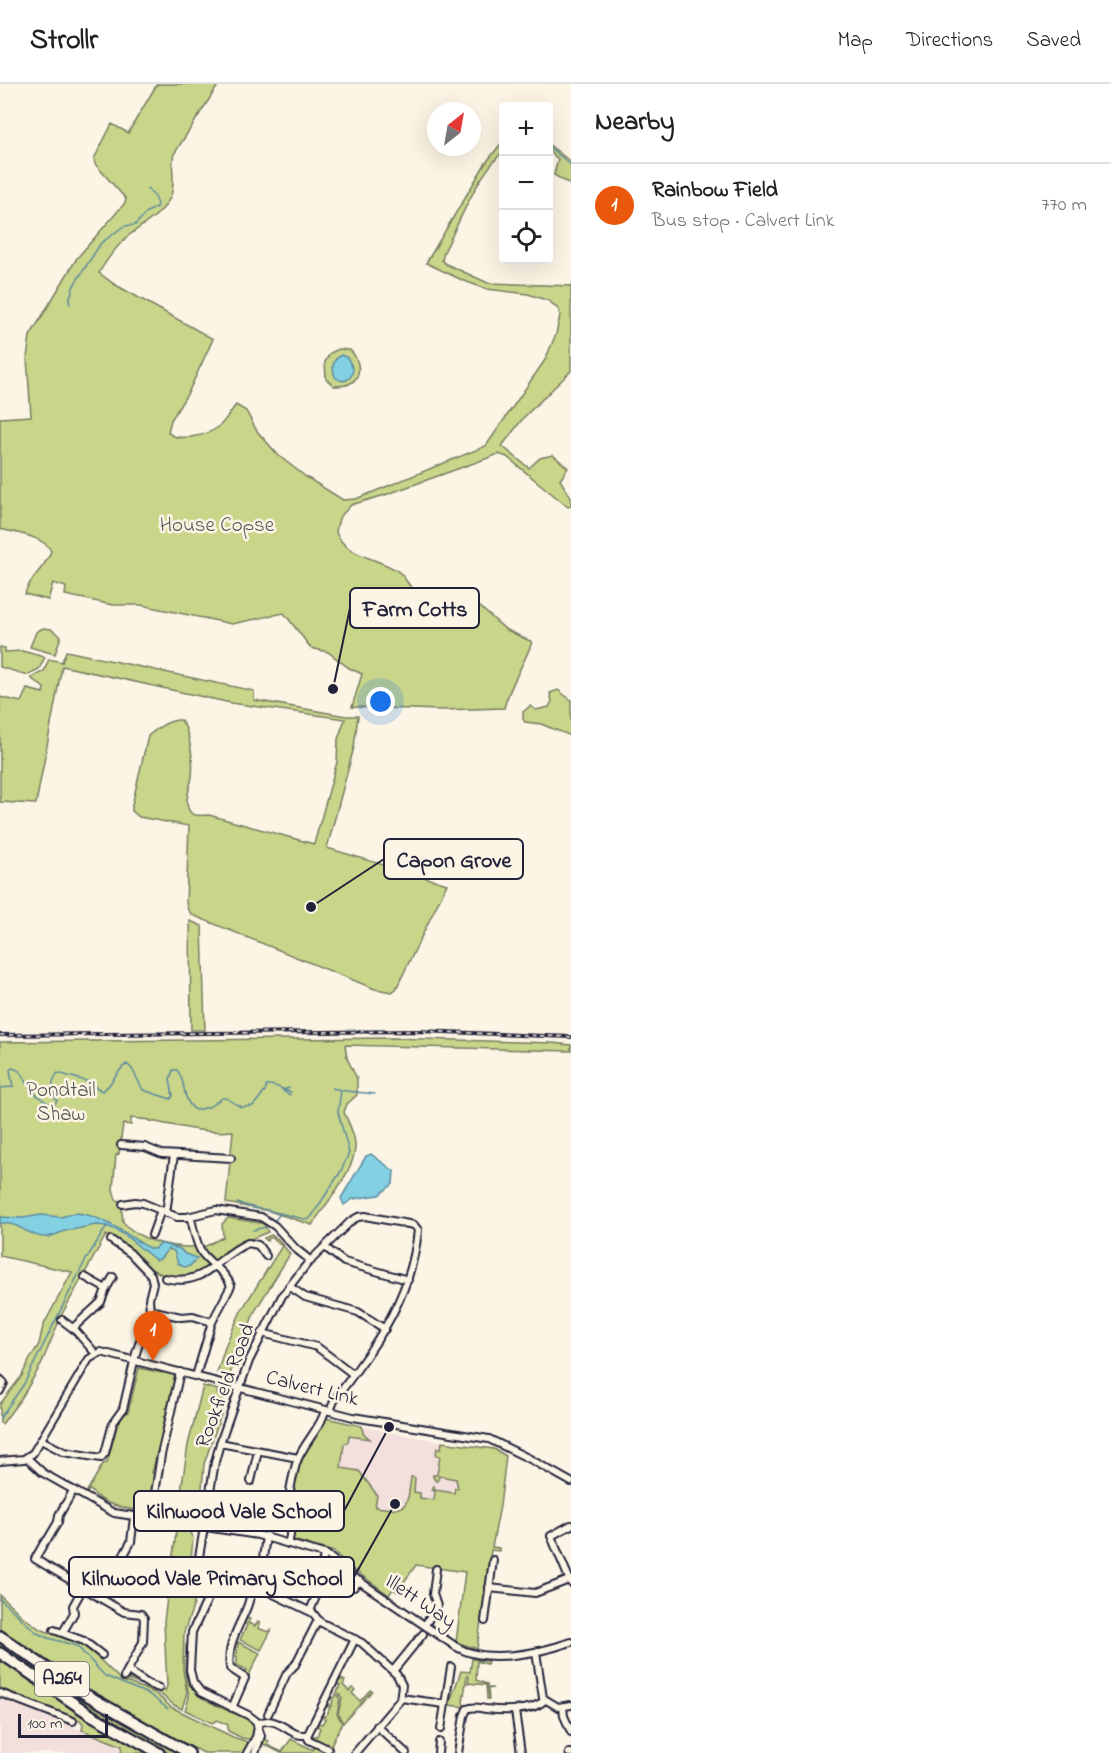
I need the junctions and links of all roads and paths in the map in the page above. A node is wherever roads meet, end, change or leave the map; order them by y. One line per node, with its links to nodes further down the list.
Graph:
1 (121, 1145): 2 (street)
2 (174, 1155): 3 (street); 5 (street)
3 (231, 1158)
4 (123, 1204): 5 (street)
5 (164, 1211): 6 (street); 7 (street)
6 (190, 1216): 11 (street); 12 (street)
7 (152, 1235)
8 (111, 1240): 19 (street)
9 (326, 1248): 11 (street, Rookfield Road); 16 (street); 16 (street, Rookfield Road)
10 (266, 1256): 12 (street)
11 (311, 1261): 17 (street, Rookfield Road)
12 (215, 1266): 15 (street); 21 (street)
13 (86, 1277): 18 (street)
14 (112, 1277): 18 (street)
15 (165, 1278)
16 (408, 1280): 23 (street)
17 (289, 1286): 23 (street); 24 (street, Rookfield Road)
18 (106, 1289): 22 (street)
19 (150, 1310): 21 (street); 26 (street)
20 (62, 1320): 22 (street)
21 (212, 1322): 29 (street)
22 (73, 1328): 25 (street)
23 (385, 1329): 28 (street)
24 (262, 1333): 28 (street); 31 (street, Rookfield Road)
25 (96, 1354): 26 (street, Calvert Link); 34 (street)
26 (135, 1360): 27 (street, Calvert Link); 34 (street)
27 (180, 1372): 29 (street, Calvert Link); 44 (street)
28 (353, 1374): 33 (street)
29 (196, 1376): 31 (street, Calvert Link)
30 (0, 1379): 32 (street)
31 (239, 1388): 33 (street, Calvert Link); 35 (street, Rookfield Road)
32 (0, 1391)
33 (327, 1411): 38 (street); 41 (street, Calvert Link)
34 (41, 1440): 37 (street)
35 (219, 1443): 36 (street); 46 (street, Rookfield Road)
36 (258, 1451): 38 (street); 40 (street)
37 (27, 1458): 39 (street); 42 (street, Illett Way)
38 (298, 1458): 48 (street)
39 (0, 1461)
40 (251, 1481)
41 (571, 1482)
42 (73, 1491): 43 (street, Illett Way); 57 (street)
43 (135, 1517): 44 (street, Illett Way); 59 (street)
44 (150, 1519): 46 (street, Illett Way)
45 (571, 1525): 54 (street)
46 (204, 1527): 47 (street, Illett Way); 55 (street, Rookfield Road)
47 (266, 1536): 48 (street, Illett Way); 56 (street)
48 (288, 1544): 49 (street, Illett Way)
49 (324, 1554): 52 (street); 53 (street, Illett Way)
50 (493, 1560): 58 (street)
51 (436, 1569): 63 (street)
52 (319, 1580): 53 (street); 60 (street)
53 (360, 1581): 63 (street, Illett Way)
54 (570, 1582): 58 (street)
55 (210, 1587): 56 (street); 82 (street)
56 (255, 1587): 60 (street); 82 (street)
57 (83, 1588): 59 (street); 65 (street)
58 (489, 1588): 62 (street)
59 (100, 1598): 75 (street)
60 (310, 1611): 61 (street)
61 (318, 1620): 68 (street); 84 (street)
62 (485, 1621)
63 (425, 1625): 70 (street, Illett Way)
64 (54, 1630): 65 (street)
65 (63, 1632): 72 (street)
66 (423, 1634): 74 (street)
67 (0, 1636): 94 (highway, A264)
68 (355, 1639): 74 (street); 90 (street)
69 (571, 1642): 70 (street, Illett Way)
70 (536, 1652): 78 (street)
71 (0, 1653): 93 (highway, A264)
72 (102, 1655)
73 (452, 1667): 79 (street)
74 (393, 1671): 77 (street)
75 (159, 1688)
76 (0, 1693): 85 (street)
77 (401, 1698): 79 (street); 87 (street)
78 (545, 1700): 81 (street); 83 (street)
79 (444, 1704): 88 (street)
80 (571, 1705): 81 (street)
81 (563, 1707): 89 (street)
82 (232, 1708): 86 (street)
83 (515, 1711): 100 (street); 101 (street)
84 (268, 1714)
85 (73, 1721)
86 (257, 1726): 90 (street); 95 (street); 96 (street)
87 (377, 1726): 97 (street); 98 (street)
88 (441, 1729)
89 (571, 1732)
90 (306, 1736): 92 (street)
91 (439, 1742): 99 (street)
92 (328, 1749)
93 (159, 1753)
94 (189, 1753)
95 (247, 1753)
96 (255, 1753)
97 (355, 1753)
98 (406, 1753)
99 (438, 1753)
100 (458, 1753)
101 (520, 1753)

